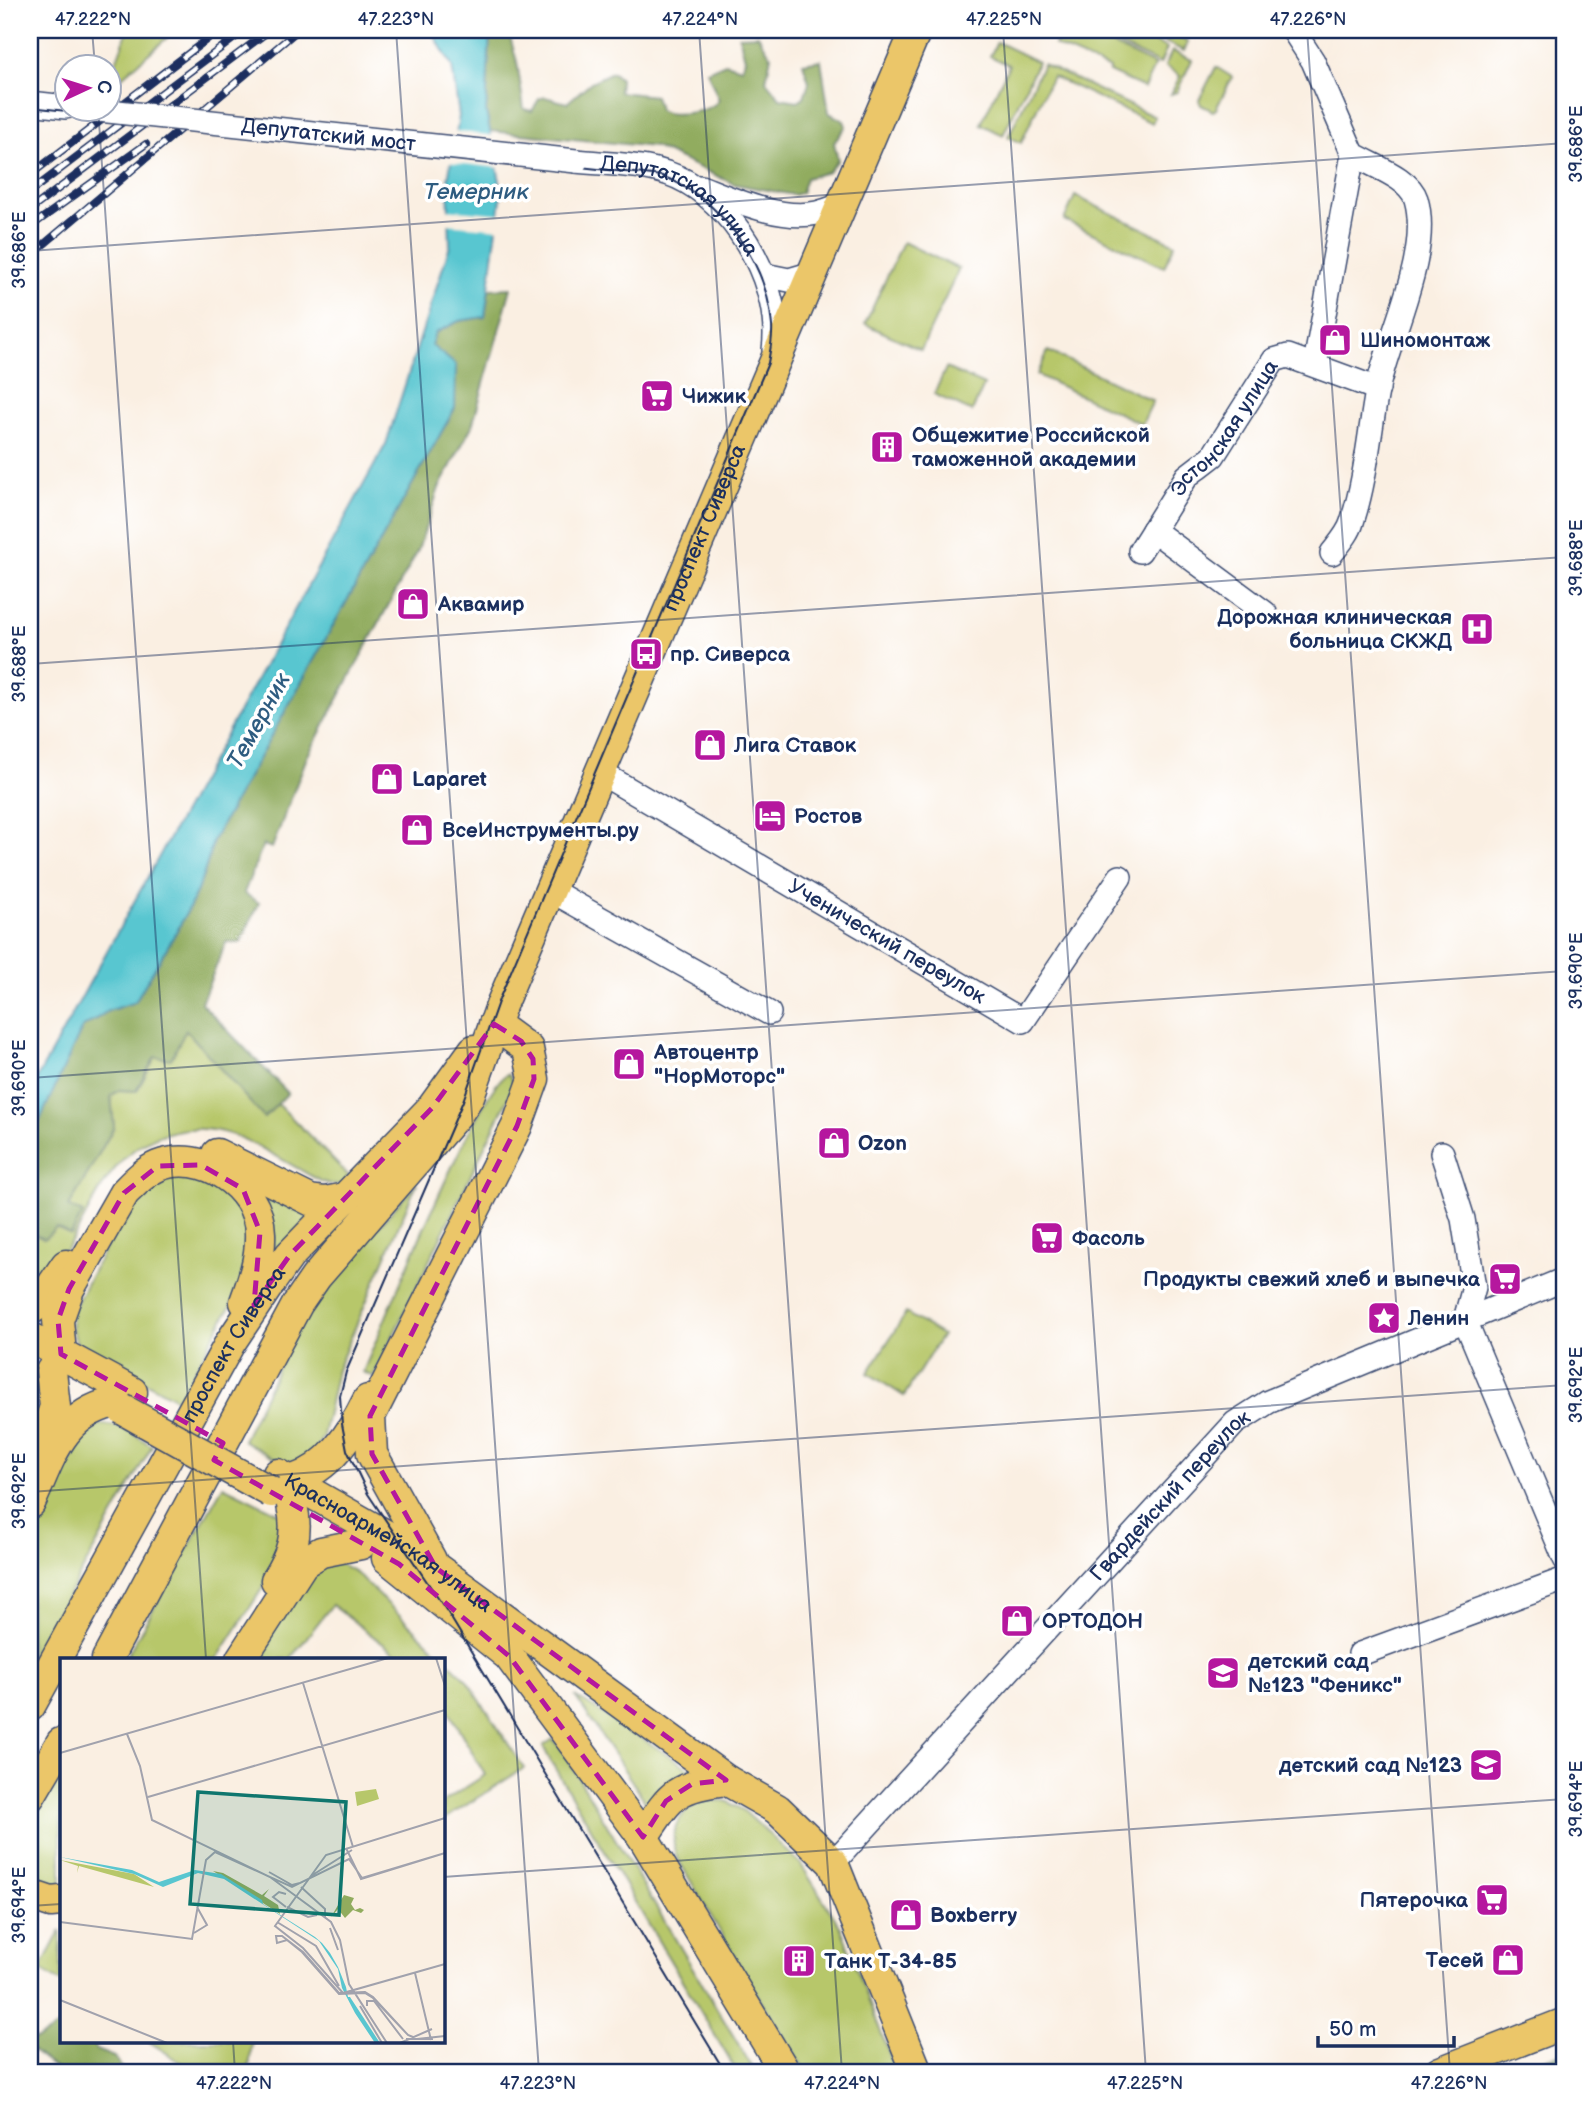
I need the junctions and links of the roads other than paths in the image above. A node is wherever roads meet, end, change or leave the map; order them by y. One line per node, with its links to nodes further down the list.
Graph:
1 (916, 30): 9 (main road, проспект Сиверса)
2 (1293, 30): 6 (street)
3 (30, 103): 4 (street)
4 (52, 105)
5 (122, 112): 7 (street, Депутатский мост, bridge)
6 (1353, 154): 13 (street, Эстонская улица); 14 (street)
7 (576, 161): 8 (street, Депутатская улица)
8 (688, 182): 9 (street); 11 (street, Депутатская улица)
9 (843, 204): 10 (main road, проспект Сиверса)
10 (813, 273): 11 (street, Депутатская улица); 12 (main road, проспект Сиверса)
11 (764, 275): 12 (street, Депутатская улица)
12 (772, 364): 19 (main road, проспект Сиверса)
13 (1315, 364): 14 (street, Эстонская улица); 15 (street, Эстонская улица)
14 (1378, 389): 17 (street)
15 (1153, 530): 16 (street, Эстонская улица); 18 (street)
16 (1140, 551)
17 (1332, 553)
18 (1265, 613)
19 (601, 773): 20 (street, Ученический переулок); 21 (main road, проспект Сиверса)
20 (1120, 877)
21 (550, 890): 22 (street); 23 (main road, проспект Сиверса)
22 (769, 1013)
23 (494, 1024): 24 (main road); 26 (main road, проспект Сиверса); 42 (main road, проспект Сиверса)
24 (525, 1102): 35 (main road); 39 (main road)
25 (1442, 1153): 29 (street)
26 (346, 1198): 28 (main road); 31 (main road, проспект Сиверса)
27 (1565, 1279): 29 (street, Гвардейский переулок)
28 (30, 1310)
29 (1465, 1320): 38 (street); 50 (street, Гвардейский переулок)
30 (30, 1337): 32 (main road, Красноармейская улица)
31 (230, 1343): 32 (main road); 45 (main road, проспект Сиверса)
32 (47, 1361): 33 (main road, Красноармейская улица); 34 (main road)
33 (122, 1401): 35 (main road, Красноармейская улица); 36 (main road)
34 (30, 1470)
35 (283, 1488): 37 (main road, Красноармейская улица); 39 (main road, Красноармейская улица); 43 (main road)
36 (30, 1503)
37 (361, 1544): 44 (main road); 49 (main road, Красноармейская улица)
38 (1565, 1559)
39 (436, 1567): 47 (main road, Красноармейская улица)
40 (1565, 1579): 41 (street)
41 (1360, 1654)
42 (108, 1658)
43 (227, 1658)
44 (242, 1658)
45 (31, 1704)
46 (60, 1745): 48 (main road)
47 (726, 1780): 49 (main road); 50 (main road, Красноармейская улица)
48 (30, 1796)
49 (643, 1837): 56 (main road, Красноармейская улица)
50 (832, 1863): 57 (main road)
51 (30, 1895): 52 (main road)
52 (60, 1901)
53 (30, 1912): 54 (main road)
54 (60, 1915)
55 (1565, 2023): 58 (main road)
56 (785, 2072)
57 (916, 2072)
58 (1440, 2072)

